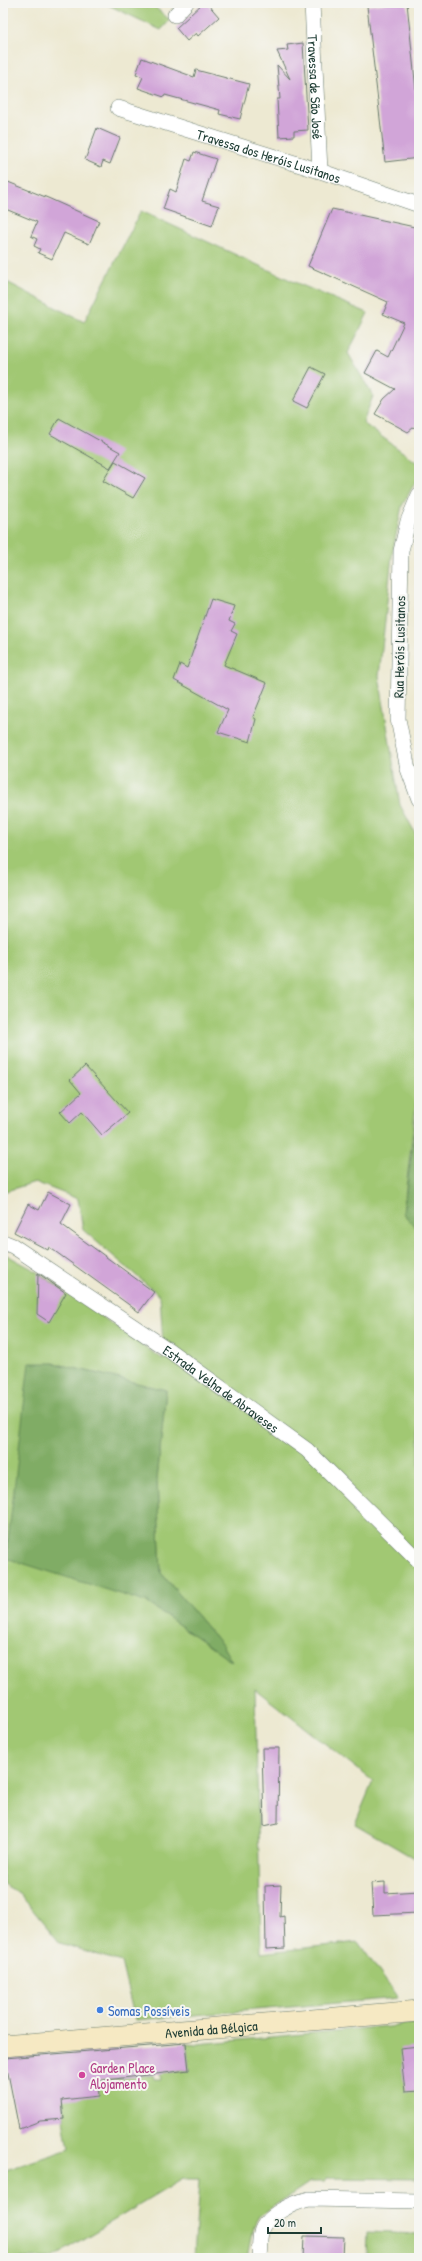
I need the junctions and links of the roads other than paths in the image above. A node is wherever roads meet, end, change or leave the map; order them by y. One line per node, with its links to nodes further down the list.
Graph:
1 (186, 3): 3 (street)
2 (312, 3): 5 (street, Travessa de São José)
3 (175, 15)
4 (118, 108): 5 (street, Travessa dos Heróis Lusitanos)
5 (320, 171): 6 (street, Travessa dos Heróis Lusitanos)
6 (419, 205)
7 (419, 495): 8 (street, Rua Heróis Lusitanos)
8 (419, 799)
9 (3, 1242): 10 (street, Estrada Velha de Abraveses)
10 (419, 1561)
11 (419, 2011): 12 (main road, Avenida da Bélgica)
12 (3, 2046)
13 (419, 2200): 14 (street)
14 (259, 2258)

